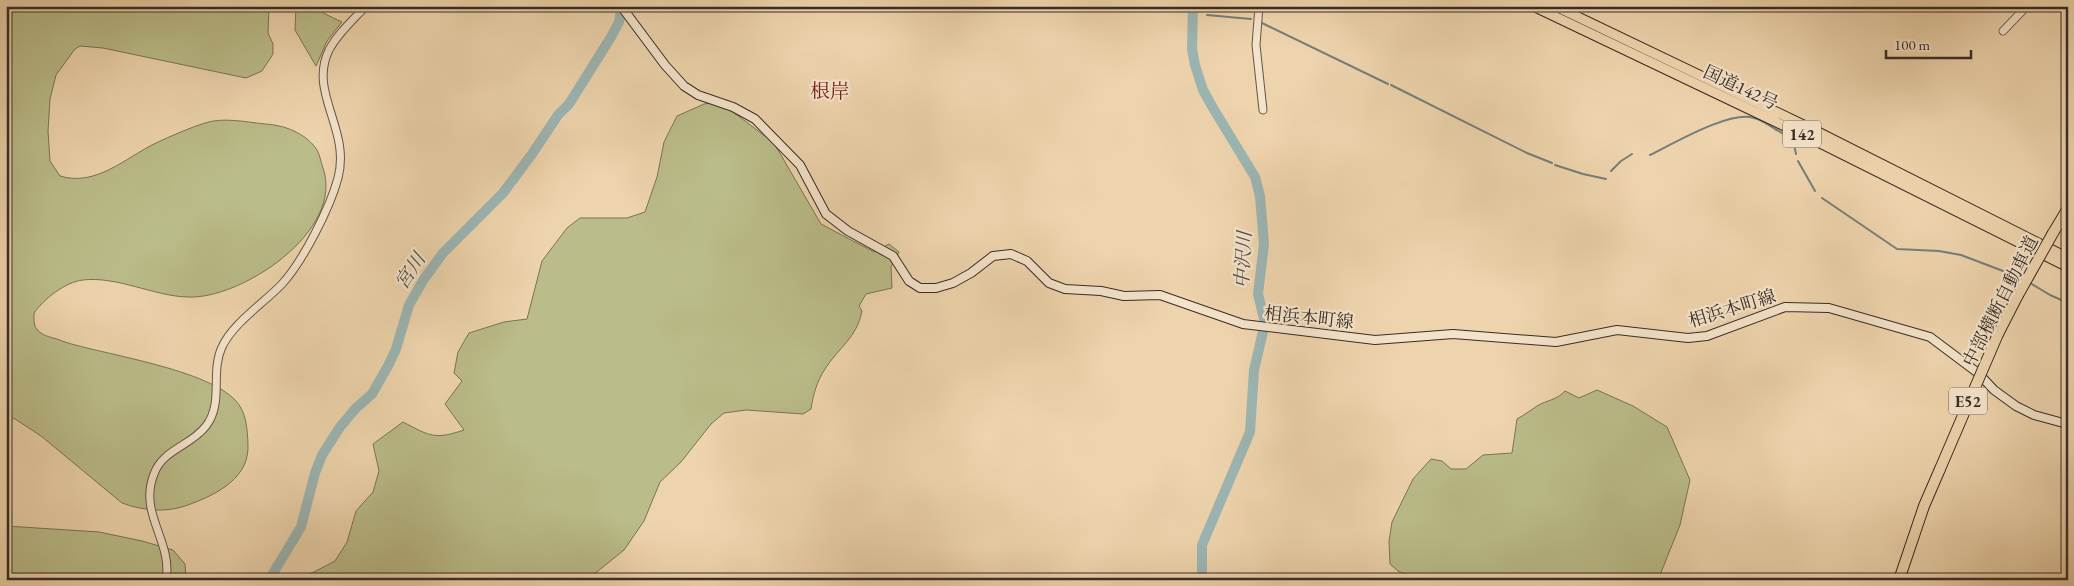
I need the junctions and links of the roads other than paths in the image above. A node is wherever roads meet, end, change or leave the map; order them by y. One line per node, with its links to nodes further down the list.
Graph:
1 (366, 6): 13 (street)
2 (1258, 6): 8 (street)
3 (1533, 6): 11 (highway, 国道142号 / 142)
4 (1555, 6): 10 (highway, 国道142号 / 142)
5 (2028, 6): 7 (street)
6 (623, 9): 12 (main road, 相浜本町線)
7 (2003, 31)
8 (1264, 110)
9 (2068, 208): 14 (highway, 中部横断自動車道 / E52, bridge)
10 (2068, 258)
11 (2068, 267)
12 (2068, 432)
13 (166, 580)
14 (1899, 580)

